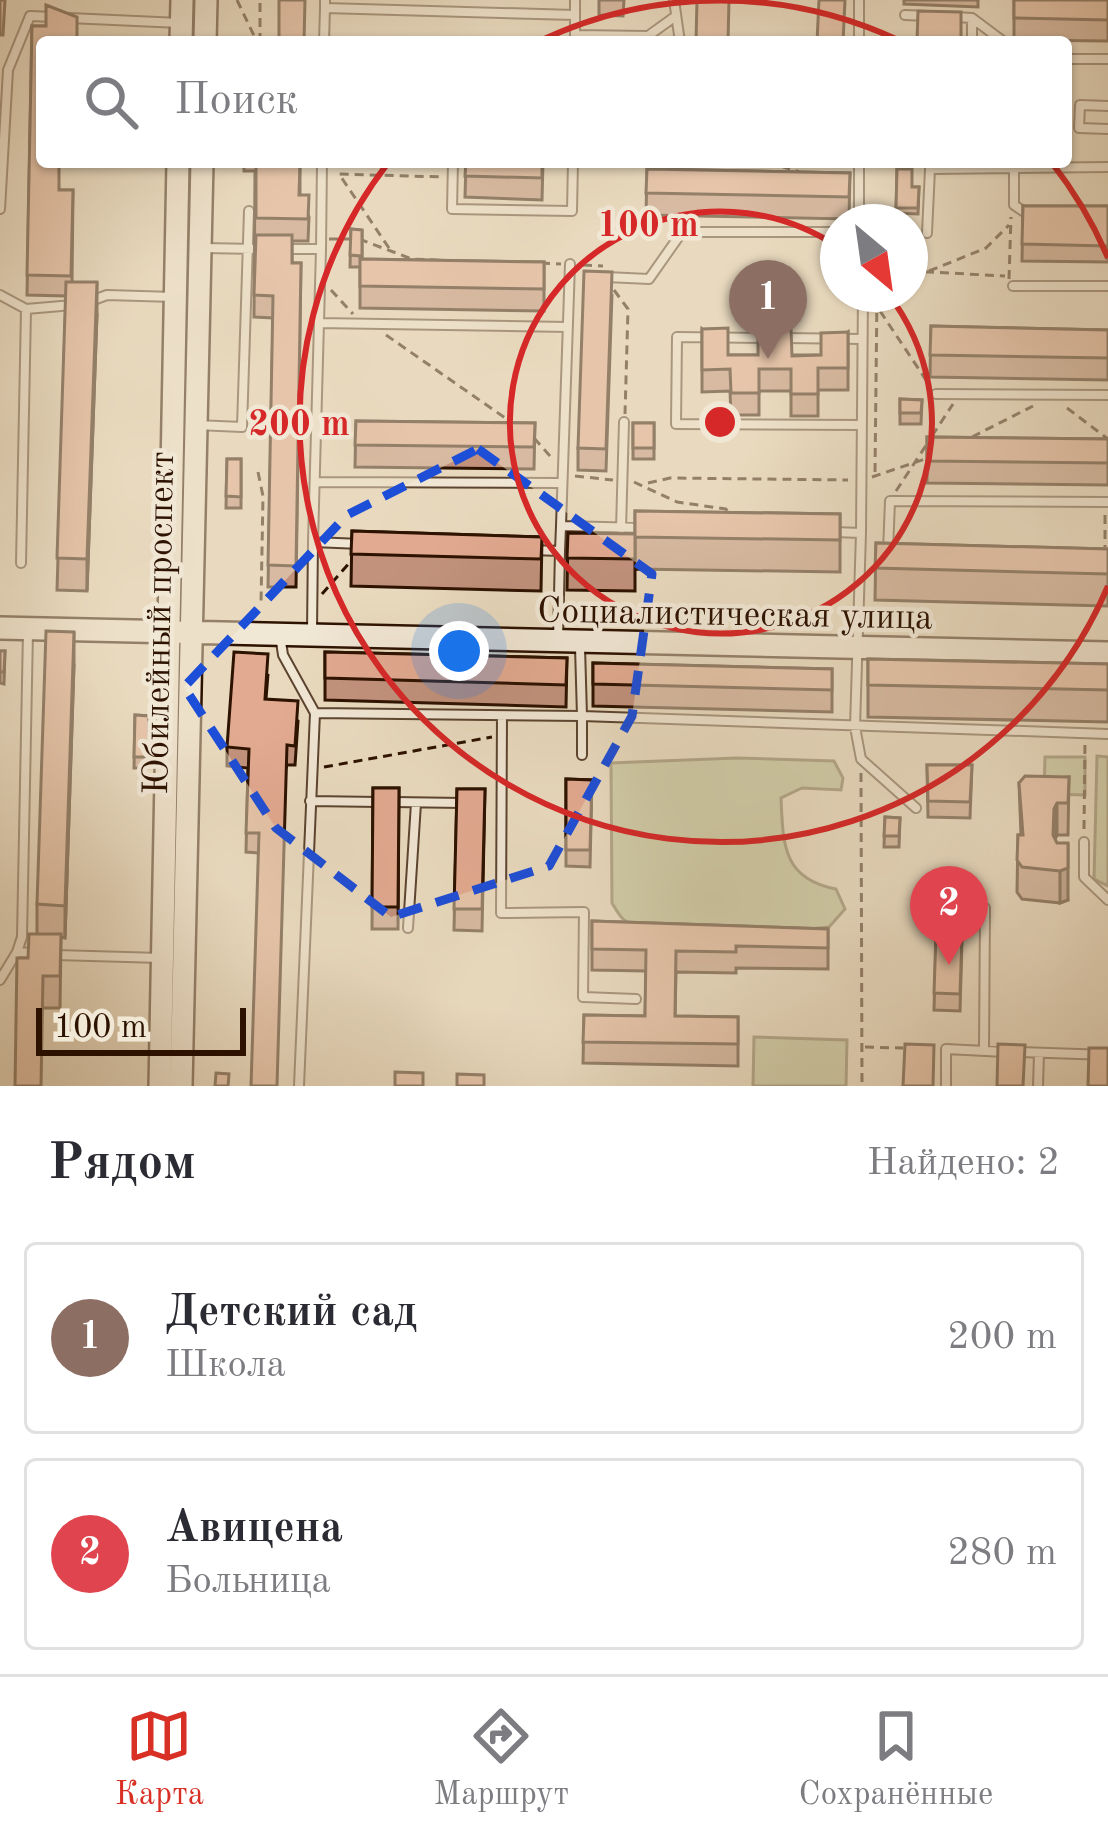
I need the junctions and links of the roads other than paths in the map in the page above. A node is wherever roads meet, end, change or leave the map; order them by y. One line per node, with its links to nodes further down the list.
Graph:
1 (31, 0): 9 (lane)
2 (206, 0): 13 (main road)
3 (575, 0): 7 (lane)
4 (674, 0): 10 (lane)
5 (860, 0): 18 (lane)
6 (325, 4): 7 (lane); 14 (lane)
7 (574, 15): 15 (lane)
8 (905, 15): 11 (lane)
9 (30, 16): 12 (lane); 23 (lane)
10 (673, 18): 16 (lane); 17 (lane)
11 (972, 18): 19 (lane); 20 (lane)
12 (181, 22)
13 (205, 36)
14 (324, 36)
15 (574, 36)
16 (648, 36)
17 (680, 36)
18 (859, 36)
19 (972, 36)
20 (996, 36)
21 (1072, 58): 22 (lane)
22 (1108, 59)
23 (4, 70): 37 (lane)
24 (1108, 106): 25 (lane)
25 (1108, 129)
26 (1072, 167): 27 (lane)
27 (1108, 167)
28 (179, 168): 44 (main road, Юбилейный проспект)
29 (201, 168): 44 (main road, Юбилейный проспект)
30 (322, 168): 42 (lane)
31 (453, 168): 32 (lane)
32 (573, 168)
33 (859, 168): 36 (lane)
34 (946, 168): 39 (lane)
35 (1014, 168): 40 (lane)
36 (859, 204)
37 (0, 209)
38 (249, 211): 43 (lane)
39 (928, 212)
40 (1046, 215)
41 (820, 232): 46 (lane)
42 (321, 244): 43 (lane); 53 (lane)
43 (248, 250): 44 (lane); 59 (lane)
44 (191, 257): 50 (main road, Юбилейный проспект); 59 (main road, Юбилейный проспект)
45 (570, 264): 46 (lane)
46 (572, 278): 54 (lane)
47 (1010, 281): 48 (lane)
48 (1108, 286)
49 (0, 295): 51 (lane)
50 (175, 297): 51 (lane); 80 (main road, Юбилейный проспект)
51 (26, 309): 77 (lane)
52 (863, 312): 55 (lane)
53 (319, 323): 54 (lane); 62 (lane)
54 (568, 327): 61 (lane)
55 (862, 339): 60 (lane); 60 (lane)
56 (936, 394): 57 (lane)
57 (1108, 395)
58 (624, 422): 66 (lane)
59 (195, 425): 80 (main road, Юбилейный проспект)
60 (862, 425): 69 (lane)
61 (560, 479): 62 (lane); 64 (lane)
62 (315, 482): 72 (lane)
63 (1106, 502): 76 (lane)
64 (561, 526): 65 (lane); 75 (lane)
65 (595, 527): 66 (lane); 70 (lane)
66 (621, 527): 67 (lane); 71 (lane)
67 (662, 528)
68 (814, 532): 69 (lane)
69 (861, 533): 76 (lane)
70 (595, 540)
71 (621, 541)
72 (313, 542): 73 (lane); 82 (lane)
73 (382, 544)
74 (516, 549): 75 (lane)
75 (560, 551): 83 (lane)
76 (861, 558): 84 (lane)
77 (21, 563)
78 (0, 628): 79 (main road, Социалистическая улица)
79 (28, 629): 80 (main road, Социалистическая улица); 100 (lane)
80 (178, 632): 81 (main road, Социалистическая улица); 101 (main road); 108 (main road, Юбилейный проспект)
81 (280, 634): 82 (main road, Социалистическая улица); 86 (lane)
82 (311, 635): 83 (main road, Социалистическая улица)
83 (569, 642): 84 (main road, Социалистическая улица); 88 (lane)
84 (860, 648): 85 (main road, Социалистическая улица); 89 (lane)
85 (1108, 653)
86 (315, 713): 87 (lane); 92 (lane)
87 (502, 716): 88 (lane); 94 (lane)
88 (582, 716): 89 (lane); 91 (lane)
89 (855, 727): 90 (lane); 95 (lane)
90 (1108, 734)
91 (582, 754)
92 (310, 801): 93 (lane); 109 (lane)
93 (416, 803): 94 (lane); 99 (lane)
94 (500, 803): 103 (lane)
95 (916, 808)
96 (1084, 842): 97 (lane)
97 (1108, 900)
98 (985, 908): 104 (lane)
99 (408, 928)
100 (17, 952): 101 (lane); 102 (lane)
101 (162, 958): 107 (main road)
102 (0, 980)
103 (636, 999)
104 (984, 1051): 105 (lane); 110 (lane)
105 (1039, 1053): 106 (lane); 111 (lane)
106 (1108, 1055)
107 (160, 1086)
108 (181, 1086)
109 (299, 1086)
110 (946, 1086)
111 (1038, 1086)

